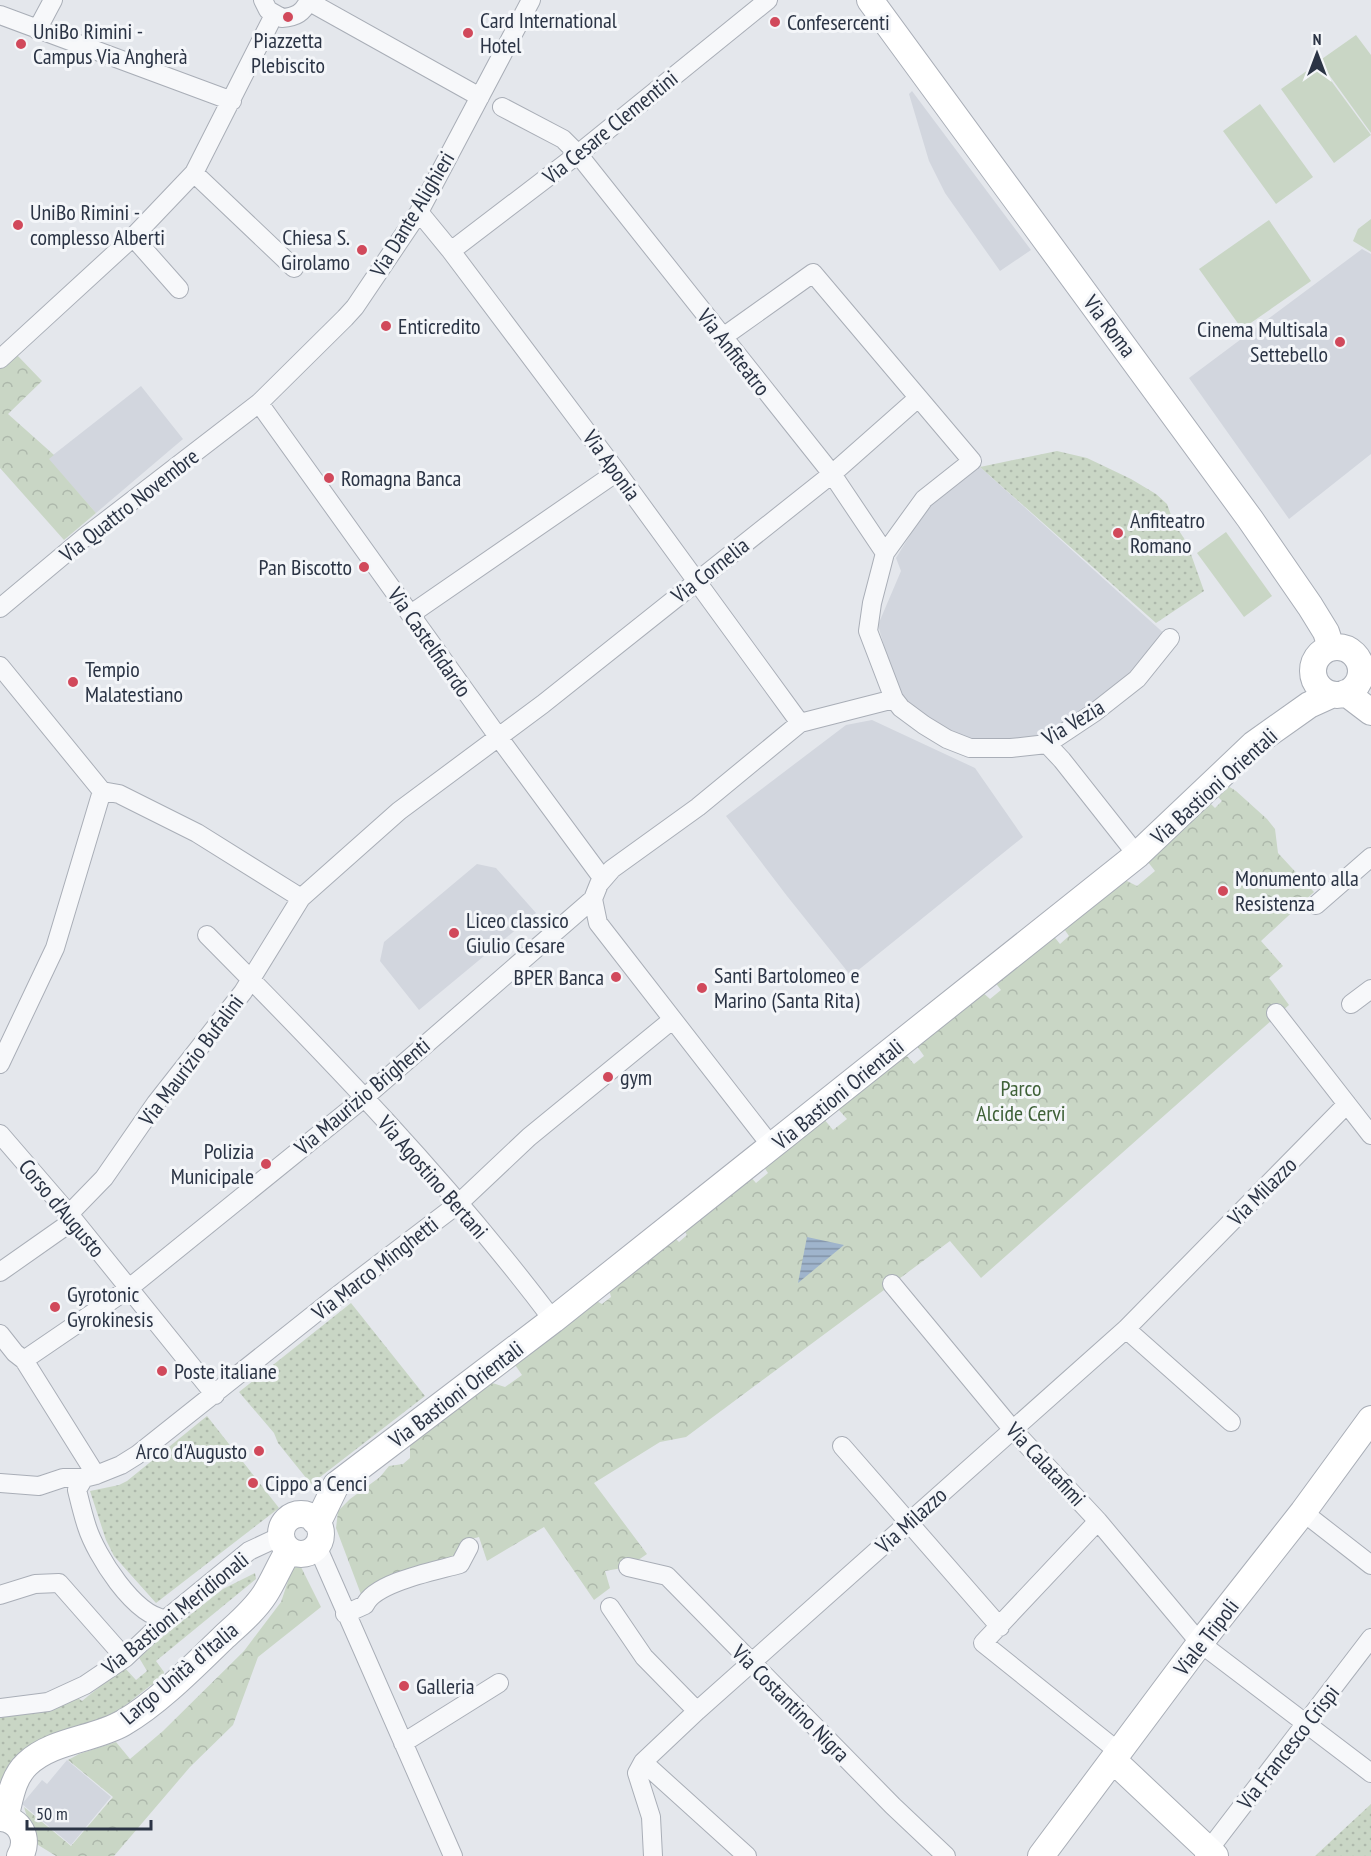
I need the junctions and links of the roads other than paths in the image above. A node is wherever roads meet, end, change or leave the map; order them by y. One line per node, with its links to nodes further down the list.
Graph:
1 (53, 0): 10 (street)
2 (263, 0): 9 (street)
3 (531, 0): 11 (street, Via Dante Alighieri)
4 (768, 0): 14 (street, Via Cesare Clementini)
5 (853, 0): 7 (street, Via Roma)
6 (308, 1): 9 (street); 11 (street)
7 (874, 5): 32 (street, Via Roma)
8 (0, 15): 10 (street)
9 (274, 15): 12 (street)
10 (37, 30): 12 (street)
11 (480, 97): 16 (street, Via Dante Alighieri)
12 (232, 100): 15 (street)
13 (502, 107): 14 (street, Via Anfiteatro)
14 (578, 154): 18 (street, Via Cesare Clementini); 21 (street, Via Anfiteatro)
15 (194, 173): 17 (street); 19 (street)
16 (419, 212): 18 (street, Via Aponia); 24 (street, Via Dante Alighieri)
17 (133, 237): 20 (street); 22 (street)
18 (451, 251): 25 (street, Via Aponia)
19 (294, 268)
20 (179, 289)
21 (723, 337): 23 (street); 26 (street, Via Anfiteatro)
22 (0, 358)
23 (918, 398): 26 (street, Via Cornelia); 27 (street, Via Vezia)
24 (259, 404): 29 (street, Via Quattro Novembre); 30 (street, Via Castelfidardo)
25 (617, 472): 28 (street, Via Aponia); 30 (street)
26 (832, 474): 27 (street, Via Anfiteatro); 28 (street, Via Cornelia)
27 (885, 553): 35 (street, Via Vezia)
28 (695, 581): 37 (street, Via Aponia); 38 (street, Via Cornelia)
29 (0, 608)
30 (411, 614): 38 (street, Via Castelfidardo)
31 (1170, 638): 39 (street, Via Vezia)
32 (1331, 647): 34 (street); 34 (street)
33 (0, 666): 40 (street)
34 (1352, 686): 36 (street); 41 (street, Via Bastioni Orientali)
35 (894, 699): 37 (street); 39 (street, Via Vezia)
36 (1371, 712)
37 (800, 723): 43 (street, Via Maurizio Brighenti)
38 (499, 738): 43 (street, Via Castelfidardo); 44 (street, Via Cornelia)
39 (1047, 744): 41 (street)
40 (102, 791): 44 (street); 52 (street)
41 (1137, 855): 57 (street, Via Bastioni Orientali)
42 (1371, 857): 45 (street)
43 (598, 887): 51 (street); 53 (street, Via Maurizio Brighenti)
44 (301, 898): 47 (street, Via Maurizio Bufalini)
45 (1316, 905)
46 (207, 935): 47 (street, Via Agostino Bertani)
47 (251, 979): 53 (street, Via Agostino Bertani); 59 (street, Via Maurizio Bufalini)
48 (1371, 989): 49 (street)
49 (1351, 1004)
50 (1276, 1013): 54 (street)
51 (672, 1020): 57 (street); 58 (street, Via Marco Minghetti)
52 (0, 1064)
53 (364, 1098): 58 (street, Via Agostino Bertani); 62 (street, Via Maurizio Brighenti)
54 (1347, 1104): 56 (street); 64 (street, Via Milazzo)
55 (0, 1134): 59 (street, Corso d'Augusto)
56 (1371, 1135)
57 (772, 1147): 63 (street, Via Bastioni Orientali)
58 (458, 1204): 63 (street, Via Agostino Bertani); 67 (street, Via Marco Minghetti)
59 (71, 1217): 60 (street, Via Maurizio Bufalini); 62 (street, Corso d'Augusto)
60 (0, 1272)
61 (892, 1284): 70 (street, Via Calatafimi)
62 (128, 1289): 66 (street, Via Maurizio Brighenti); 67 (street, Corso d'Augusto)
63 (553, 1320): 75 (street, Via Bastioni Orientali)
64 (1126, 1329): 69 (street); 70 (street, Via Milazzo)
65 (0, 1334): 66 (street)
66 (24, 1360): 72 (street)
67 (215, 1395): 72 (street, Via Marco Minghetti)
68 (1371, 1419): 74 (street, Viale Tripoli)
69 (1232, 1422)
70 (1013, 1430): 76 (street, Via Calatafimi); 77 (street, Via Milazzo)
71 (842, 1446): 77 (street)
72 (90, 1476): 73 (street, Via Marco Minghetti); 86 (street)
73 (0, 1483)
74 (1304, 1512): 81 (street); 89 (street, Viale Tripoli)
75 (315, 1521): 78 (street); 79 (street)
76 (1098, 1521): 87 (street); 89 (street, Via Calatafimi)
77 (908, 1523): 87 (street); 91 (street, Via Milazzo)
78 (285, 1543): 79 (street); 86 (street, Via Bastioni Meridionali); 100 (street, Largo Unità d'Italia)
79 (317, 1546): 85 (street)
80 (469, 1547): 85 (street)
81 (1371, 1565)
82 (628, 1567): 91 (street, Via Costantino Nigra)
83 (0, 1595): 90 (street)
84 (610, 1607): 94 (street)
85 (345, 1614): 96 (street)
86 (166, 1619): 90 (street, Via Bastioni Meridionali)
87 (1000, 1627): 97 (street)
88 (1371, 1638): 95 (street, Via Francesco Crispi)
89 (1200, 1643): 95 (street, Via Calatafimi); 97 (street, Viale Tripoli)
90 (125, 1658): 93 (street, Via Bastioni Meridionali)
91 (752, 1663): 94 (street, Via Milazzo); 106 (street, Via Costantino Nigra)
92 (499, 1683): 96 (street)
93 (0, 1708)
94 (697, 1711): 98 (street, Via Milazzo)
95 (1307, 1723): 99 (street, Via Calatafimi); 101 (street, Via Francesco Crispi)
96 (403, 1743): 103 (street)
97 (1116, 1756): 101 (street); 107 (street, Viale Tripoli)
98 (643, 1762): 104 (street); 105 (street)
99 (1371, 1773)
100 (2, 1818): 102 (street)
101 (1209, 1854)
102 (22, 1855)
103 (453, 1856)
104 (653, 1856)
105 (747, 1856)
106 (946, 1856)
107 (1041, 1856)

